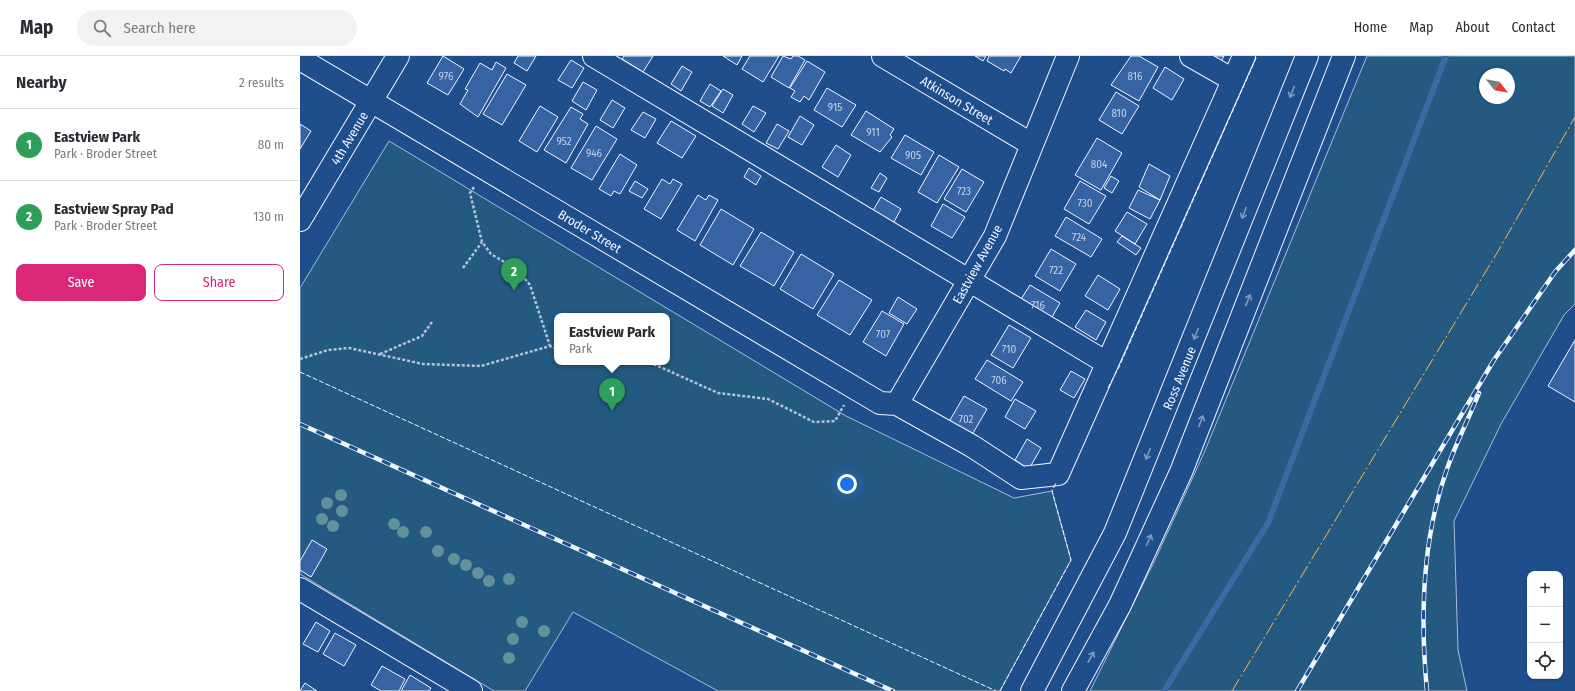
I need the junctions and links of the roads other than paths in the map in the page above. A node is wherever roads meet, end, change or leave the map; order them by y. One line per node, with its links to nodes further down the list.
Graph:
1 (398, 56): 11 (street, 4th Avenue)
2 (594, 56): 14 (street)
3 (883, 56): 12 (street, Atkinson Street)
4 (1068, 56): 12 (street, Eastview Avenue)
5 (1191, 56): 10 (street)
6 (1244, 56): 10 (street)
7 (1307, 56): 19 (street, Ross Avenue, one-way to 19)
8 (1344, 56): 20 (street, one-way to 8)
9 (300, 59): 11 (street, Broder Street)
10 (1233, 80): 15 (street)
11 (371, 101): 13 (street, 4th Avenue); 16 (street, Broder Street)
12 (1031, 144): 14 (street, Eastview Avenue)
13 (300, 220)
14 (969, 280): 15 (street); 16 (street, Eastview Avenue)
15 (1107, 363): 16 (street, Broder Street)
16 (888, 403)
17 (300, 589): 18 (street)
18 (471, 691)
19 (1032, 691)
20 (1073, 691)

